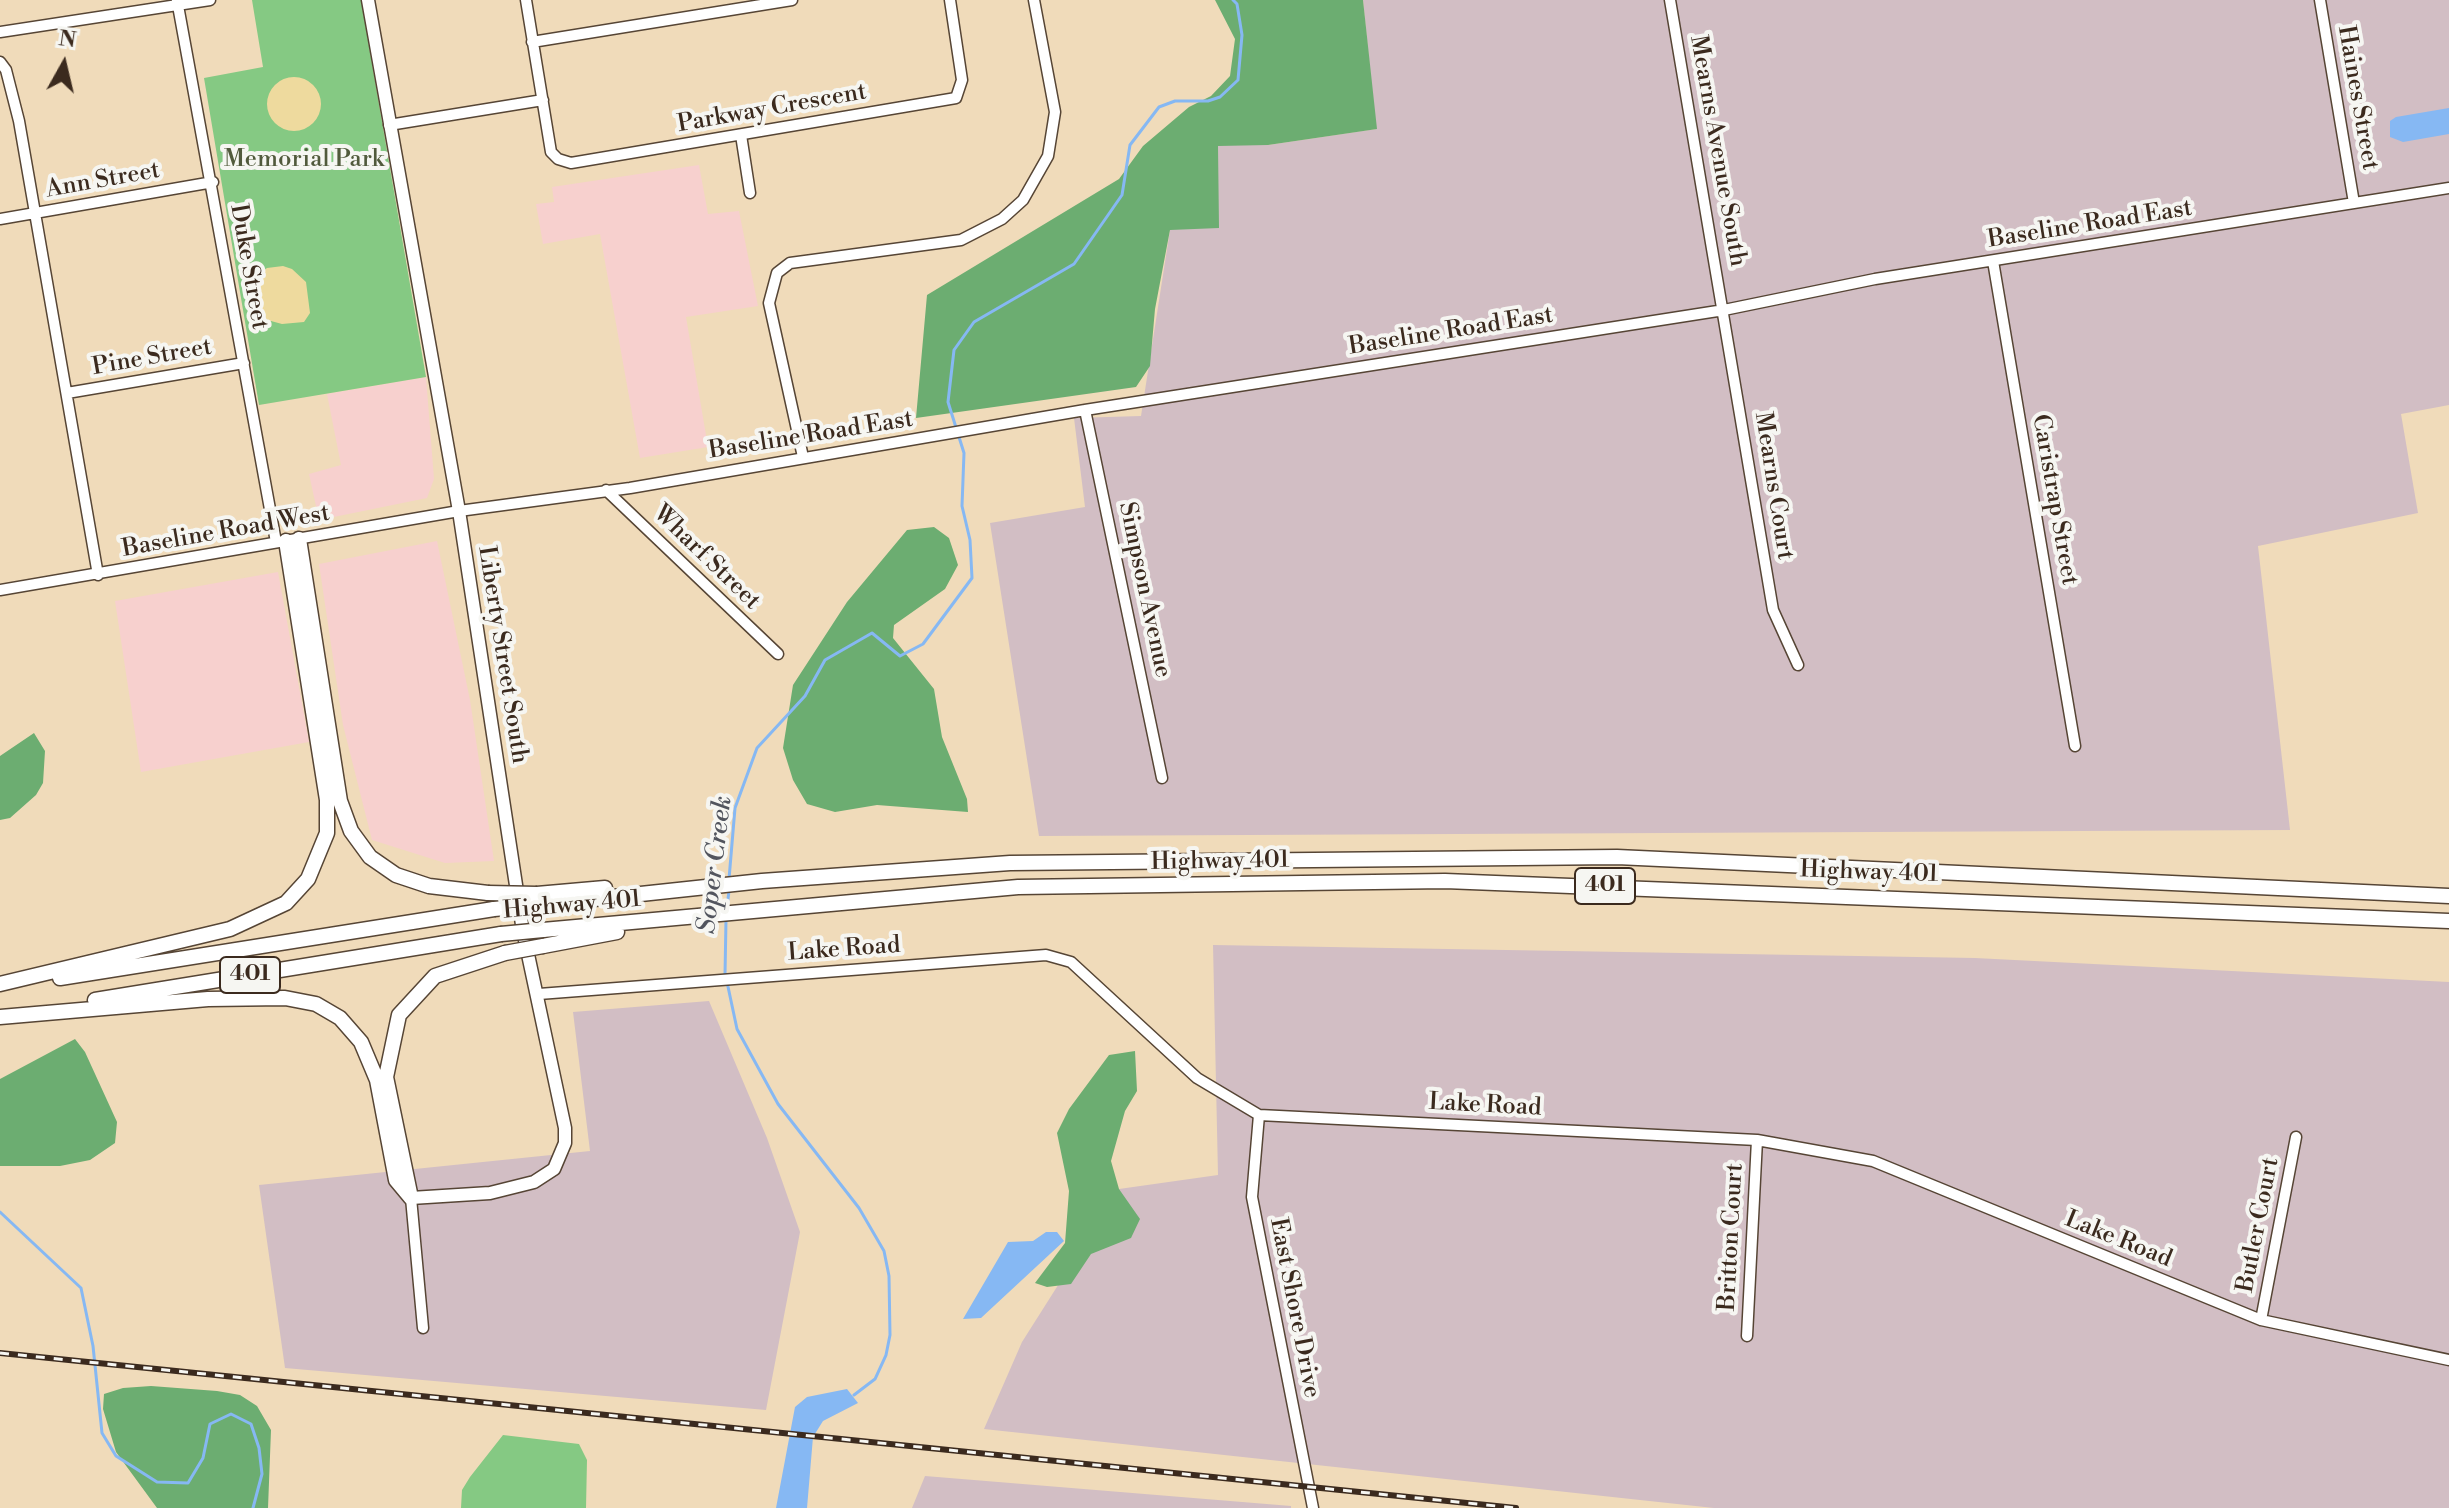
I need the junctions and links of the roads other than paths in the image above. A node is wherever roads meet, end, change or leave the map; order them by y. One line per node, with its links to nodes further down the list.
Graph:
1 (210, 0): 9 (street)
2 (368, 0): 14 (main road, Liberty Street South)
3 (526, 0): 11 (street, Parkway Crescent)
4 (792, 0): 11 (street)
5 (950, 0): 15 (street, Parkway Crescent)
6 (1034, 0): 27 (street)
7 (1670, 0): 23 (street, Mearns Avenue South)
8 (2320, 0): 19 (street, Haines Street)
9 (179, 3): 10 (street); 16 (street, Duke Street)
10 (0, 32)
11 (532, 42): 13 (street, Parkway Crescent)
12 (0, 62): 20 (street)
13 (543, 100): 14 (street); 15 (street, Parkway Crescent)
14 (389, 125): 29 (main road, Liberty Street South)
15 (741, 135): 18 (street)
16 (213, 182): 20 (street, Ann Street); 24 (street, Duke Street)
17 (2449, 188): 19 (street, Baseline Road East)
18 (750, 193)
19 (2354, 203): 22 (street, Baseline Road East)
20 (36, 213): 21 (street, Ann Street); 25 (street)
21 (0, 219)
22 (1993, 261): 23 (street, Baseline Road East); 35 (street, Caristrap Street)
23 (1724, 310): 26 (street, Baseline Road East); 34 (street, Mearns Court)
24 (244, 363): 25 (street, Pine Street); 30 (street, Duke Street)
25 (67, 393): 31 (street)
26 (1085, 410): 27 (street, Baseline Road East); 36 (street, Simpson Avenue)
27 (803, 457): 28 (street, Baseline Road East)
28 (606, 490): 29 (street, Baseline Road East); 33 (street, Wharf Street)
29 (459, 511): 30 (street, Baseline Road West); 42 (main road, Liberty Street South)
30 (287, 541): 31 (street, Baseline Road West); 38 (highway, bridge); 41 (highway)
31 (98, 575): 32 (street, Baseline Road West)
32 (0, 590)
33 (778, 654)
34 (1798, 665)
35 (2075, 746)
36 (1162, 778)
37 (2449, 896): 38 (highway, Highway 401 / 401)
38 (537, 900): 41 (highway, Highway 401 / 401, bridge)
39 (690, 917): 40 (highway, Highway 401 / 401); 43 (highway, Highway 401 / 401, bridge); 47 (highway, bridge)
40 (2449, 921)
41 (0, 986)
42 (539, 994): 44 (street, Lake Road); 47 (main road, Liberty Street South)
43 (0, 1016): 47 (highway)
44 (1259, 1115): 46 (street, Lake Road); 52 (street, East Shore Drive)
45 (2296, 1137): 48 (street, Butler Court)
46 (1757, 1140): 48 (street, Lake Road); 50 (street, Britton Court)
47 (411, 1198): 49 (street)
48 (2261, 1320): 51 (street, Lake Road)
49 (423, 1328)
50 (1747, 1336)
51 (2449, 1360)
52 (1313, 1508)

